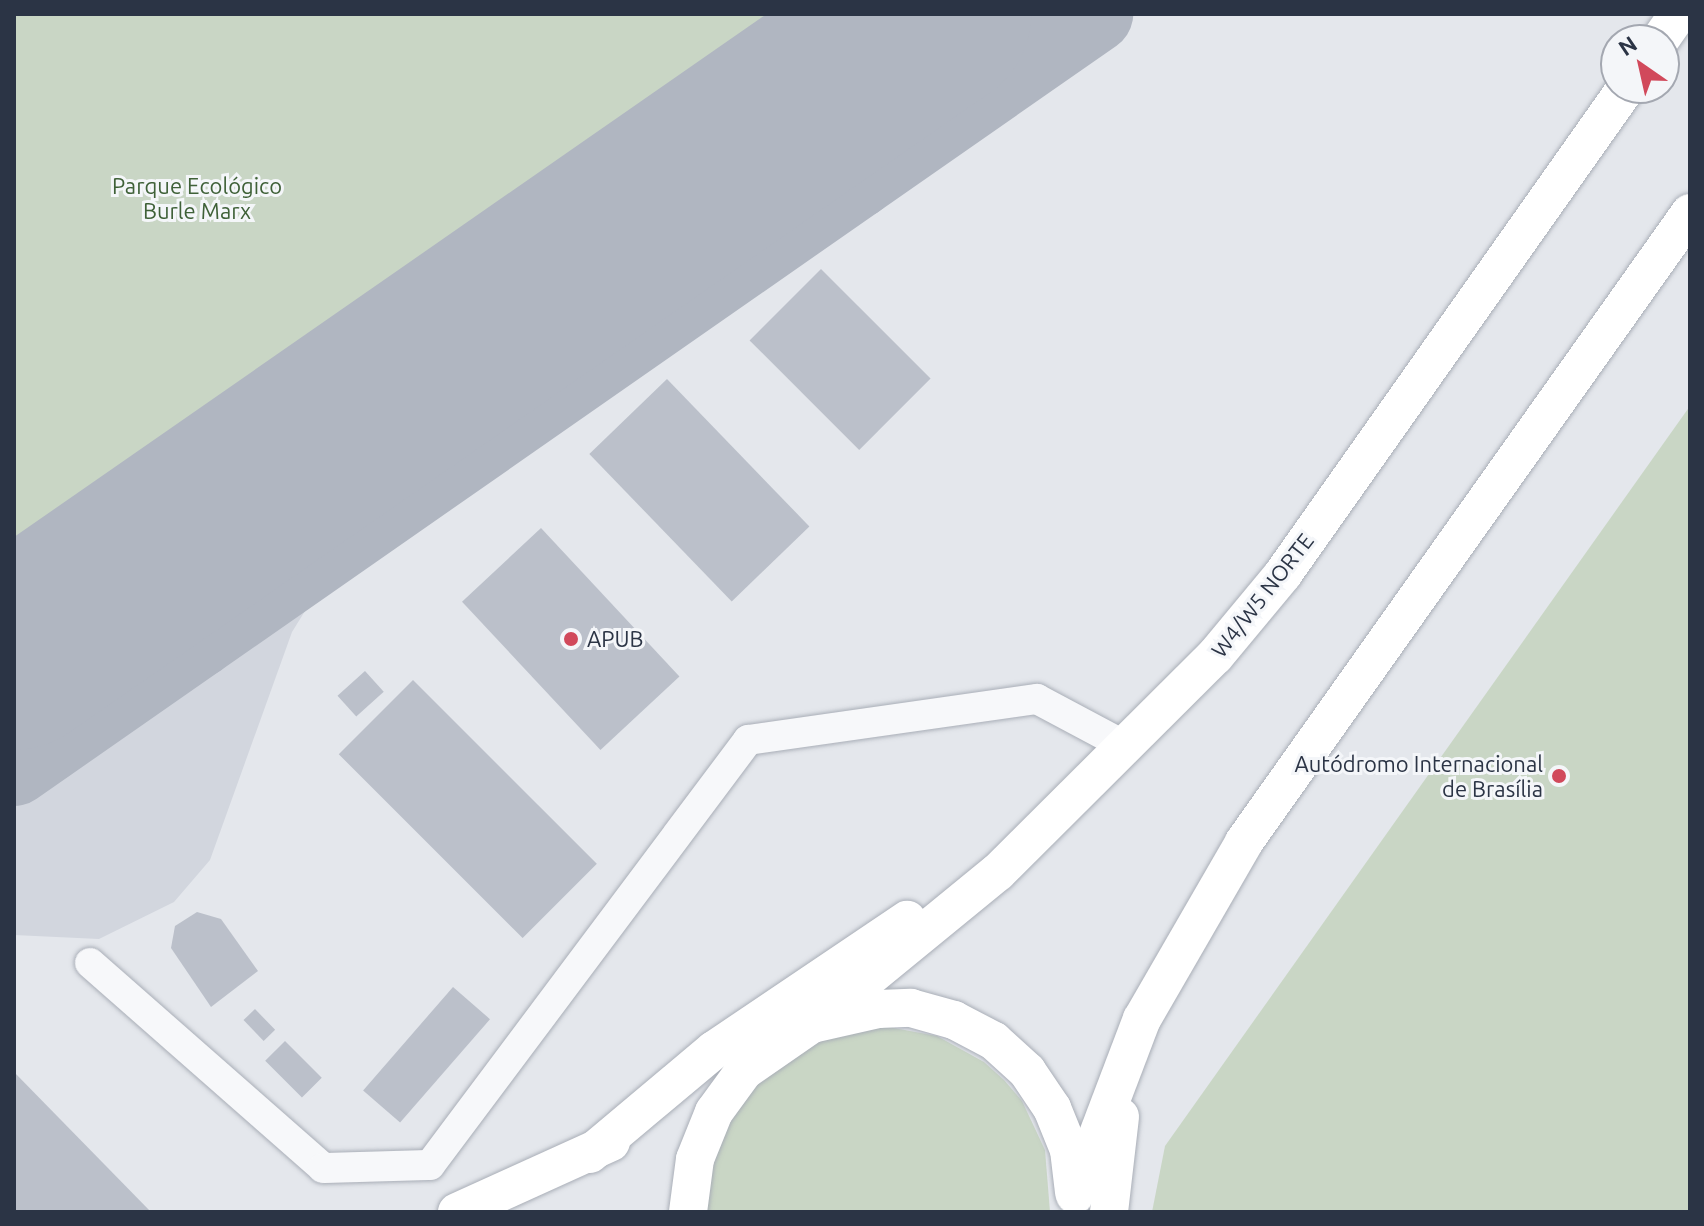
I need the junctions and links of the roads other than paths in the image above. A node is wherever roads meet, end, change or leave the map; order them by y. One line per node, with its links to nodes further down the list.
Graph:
1 (1615, 104): 3 (main road, W4/W5 NORTE)
2 (1689, 216): 7 (main road)
3 (1125, 746): 4 (main road, W4/W5 NORTE); 5 (lane)
4 (998, 872): 6 (main road, W4/W5 NORTE); 9 (main road)
5 (90, 963)
6 (812, 1024): 8 (main road, W4/W5 NORTE); 10 (main road)
7 (1127, 1058): 10 (main road); 13 (main road)
8 (744, 1071): 9 (main road); 12 (main road)
9 (590, 1154): 11 (main road)
10 (1074, 1204)
11 (457, 1212)
12 (688, 1212)
13 (1109, 1212)

